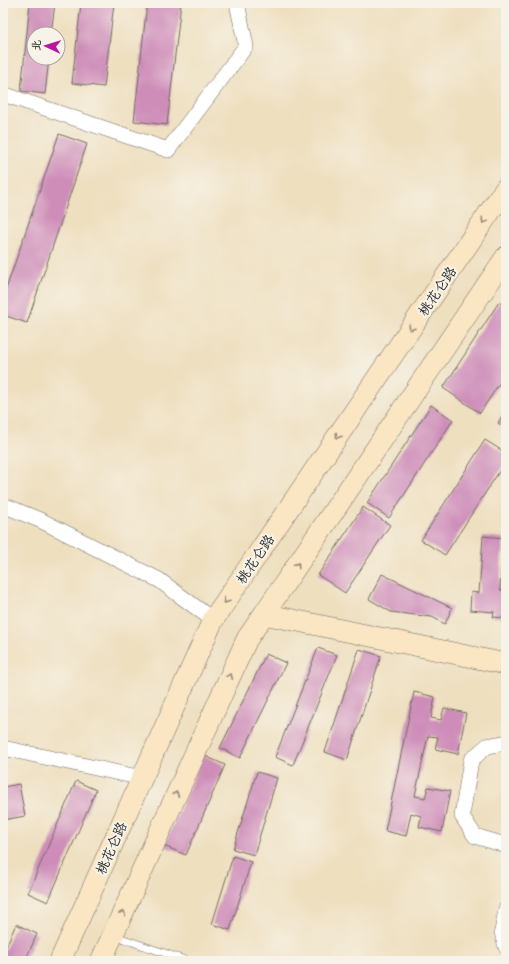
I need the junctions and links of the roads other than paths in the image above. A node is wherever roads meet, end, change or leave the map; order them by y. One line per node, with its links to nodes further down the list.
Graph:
1 (236, 3): 2 (street)
2 (3, 94)
3 (506, 188): 7 (main road, 桃花仑路, one-way to 7)
4 (506, 257): 6 (main road, one-way to 4)
5 (3, 505): 7 (street)
6 (264, 614): 8 (main road); 14 (main road, one-way to 6)
7 (213, 620): 11 (main road, 桃花仑路)
8 (506, 664)
9 (506, 744): 12 (street)
10 (3, 748): 11 (street)
11 (142, 778): 16 (main road, 桃花仑路)
12 (506, 844)
13 (506, 909): 15 (street)
14 (113, 935): 17 (main road); 18 (lane)
15 (506, 947)
16 (60, 961)
17 (101, 961)
18 (188, 961)

